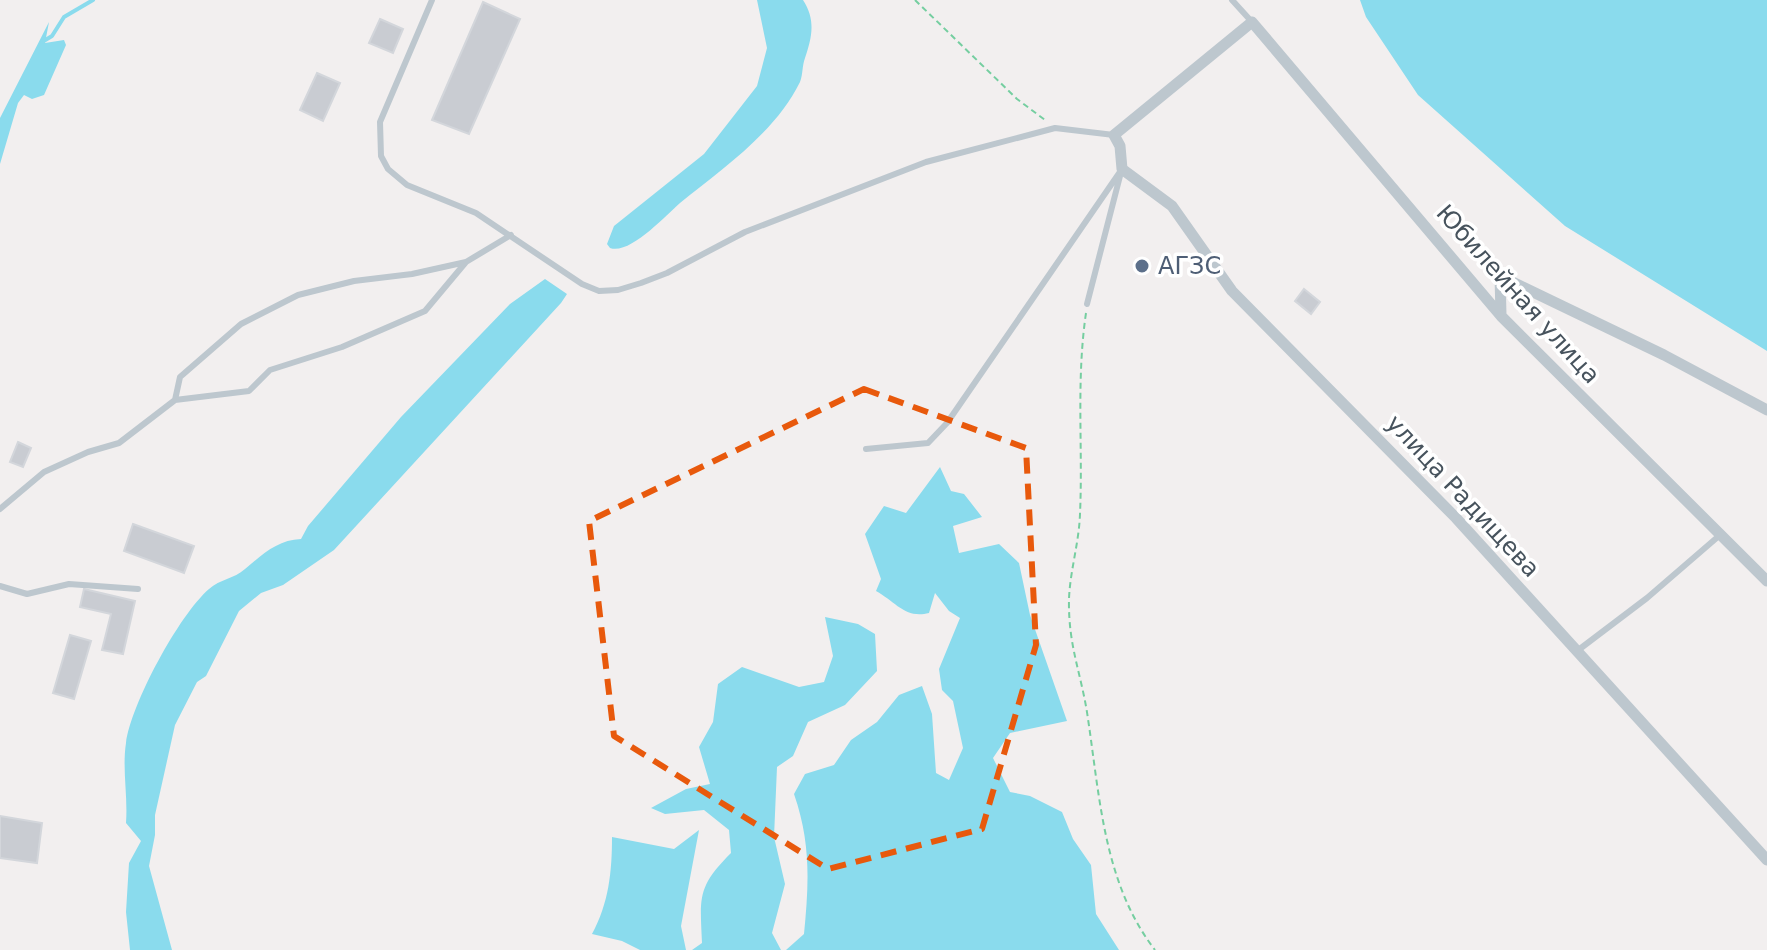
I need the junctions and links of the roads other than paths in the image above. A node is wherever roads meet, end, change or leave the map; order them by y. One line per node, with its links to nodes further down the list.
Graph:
1 (432, 0): 6 (lane)
2 (1232, 0): 3 (lane)
3 (1252, 22): 4 (street); 9 (street, Юбилейная улица)
4 (1114, 135): 5 (street); 6 (lane)
5 (1122, 169): 8 (lane); 12 (lane); 18 (street, улица Радищева)
6 (511, 235): 7 (lane)
7 (466, 262): 10 (lane); 10 (lane)
8 (1087, 304)
9 (1501, 316): 11 (street); 14 (street, Юбилейная улица)
10 (175, 400): 13 (lane)
11 (1767, 410)
12 (866, 449)
13 (0, 509)
14 (1720, 535): 15 (street, Юбилейная улица); 18 (lane)
15 (1767, 581)
16 (0, 586): 17 (lane)
17 (138, 589)
18 (1576, 651): 19 (street, улица Радищева)
19 (1767, 860)

